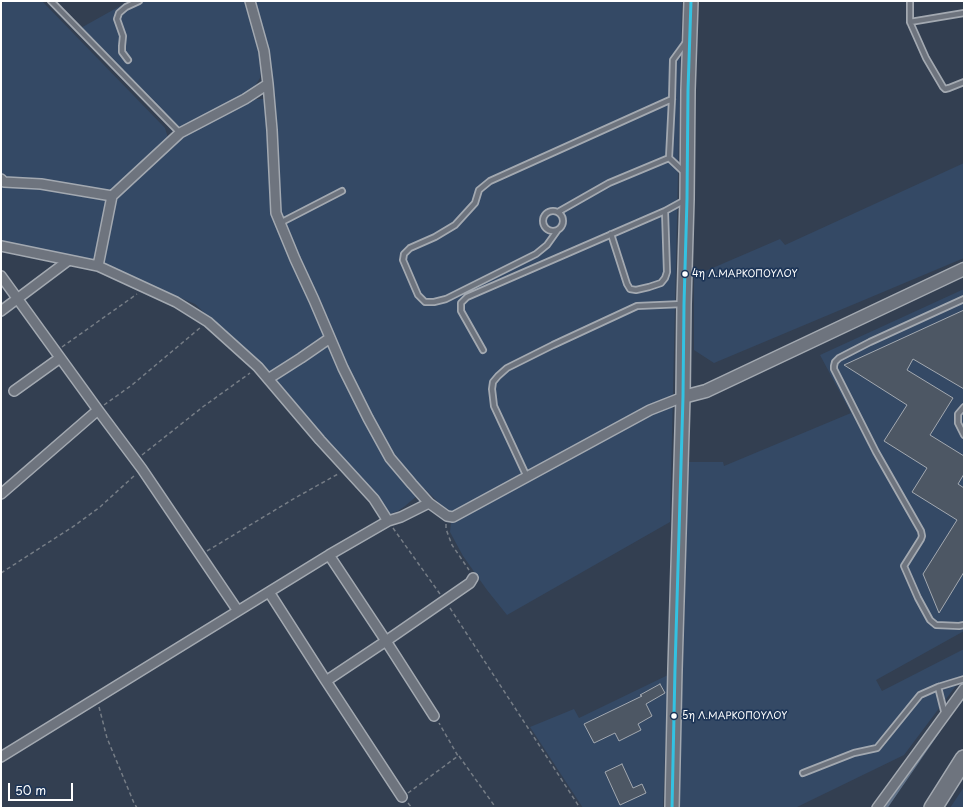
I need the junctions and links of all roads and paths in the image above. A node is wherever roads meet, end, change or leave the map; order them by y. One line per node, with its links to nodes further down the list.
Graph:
1 (51, 1): 13 (lane)
2 (139, 1): 9 (lane)
3 (250, 1): 11 (street)
4 (691, 1): 8 (main road)
5 (910, 1): 7 (lane)
6 (964, 13): 7 (lane)
7 (910, 22): 10 (lane)
8 (690, 36): 12 (lane); 15 (main road)
9 (128, 60)
10 (964, 82)
11 (268, 84): 13 (street); 22 (street)
12 (672, 99): 14 (lane); 23 (lane)
13 (180, 133): 18 (street)
14 (669, 158): 15 (lane); 21 (lane)
15 (688, 176): 19 (main road)
16 (1, 180): 18 (street)
17 (342, 191): 22 (lane)
18 (112, 196): 27 (street)
19 (687, 199): 20 (lane); 33 (main road)
20 (665, 211): 24 (lane); 24 (lane)
21 (558, 212): 23 (lane); 23 (lane)
22 (280, 223): 36 (street)
23 (557, 230)
24 (611, 234): 37 (lane)
25 (1, 246): 26 (street)
26 (69, 260): 27 (street); 31 (street)
27 (98, 266): 30 (street)
28 (964, 269): 42 (street)
29 (1, 276): 31 (street)
30 (146, 288): 35 (street); 38 (path)
31 (18, 299): 34 (street); 38 (street)
32 (964, 300): 61 (lane)
33 (684, 304): 42 (main road); 49 (lane)
34 (1, 311)
35 (208, 322): 39 (street); 44 (path)
36 (330, 338): 40 (street); 51 (street)
37 (482, 350)
38 (58, 354): 41 (street); 44 (street)
39 (258, 367): 40 (street); 46 (path)
40 (268, 379): 48 (street)
41 (14, 391)
42 (684, 397): 49 (street); 79 (main road)
43 (964, 407): 45 (lane)
44 (98, 410): 46 (street); 50 (street)
45 (964, 435)
46 (136, 460): 47 (street)
47 (142, 469): 54 (street); 56 (path)
48 (347, 469): 53 (street); 54 (path)
49 (527, 477): 52 (street)
50 (1, 494)
51 (429, 503): 52 (street); 53 (street)
52 (447, 516): 57 (path)
53 (388, 521): 55 (street); 59 (path)
54 (200, 555): 60 (street)
55 (329, 555): 58 (street); 62 (street)
56 (1, 573)
57 (473, 578): 59 (street)
58 (269, 592): 60 (street); 64 (street)
59 (445, 601): 62 (street); 78 (path)
60 (238, 610): 67 (street)
61 (964, 625)
62 (386, 641): 64 (street); 69 (street)
63 (964, 679): 65 (lane)
64 (326, 681): 74 (street)
65 (938, 687): 68 (lane); 73 (lane)
66 (964, 689): 68 (street)
67 (96, 698): 71 (street); 75 (path)
68 (945, 715): 80 (street)
69 (434, 716): 70 (path)
70 (458, 756): 74 (path); 77 (path)
71 (1, 757)
72 (964, 759): 81 (highway)
73 (803, 774)
74 (402, 797): 76 (path)
75 (137, 808)
76 (412, 808)
77 (496, 808)
78 (580, 808)
79 (672, 808)
80 (877, 808)
81 (933, 808)

